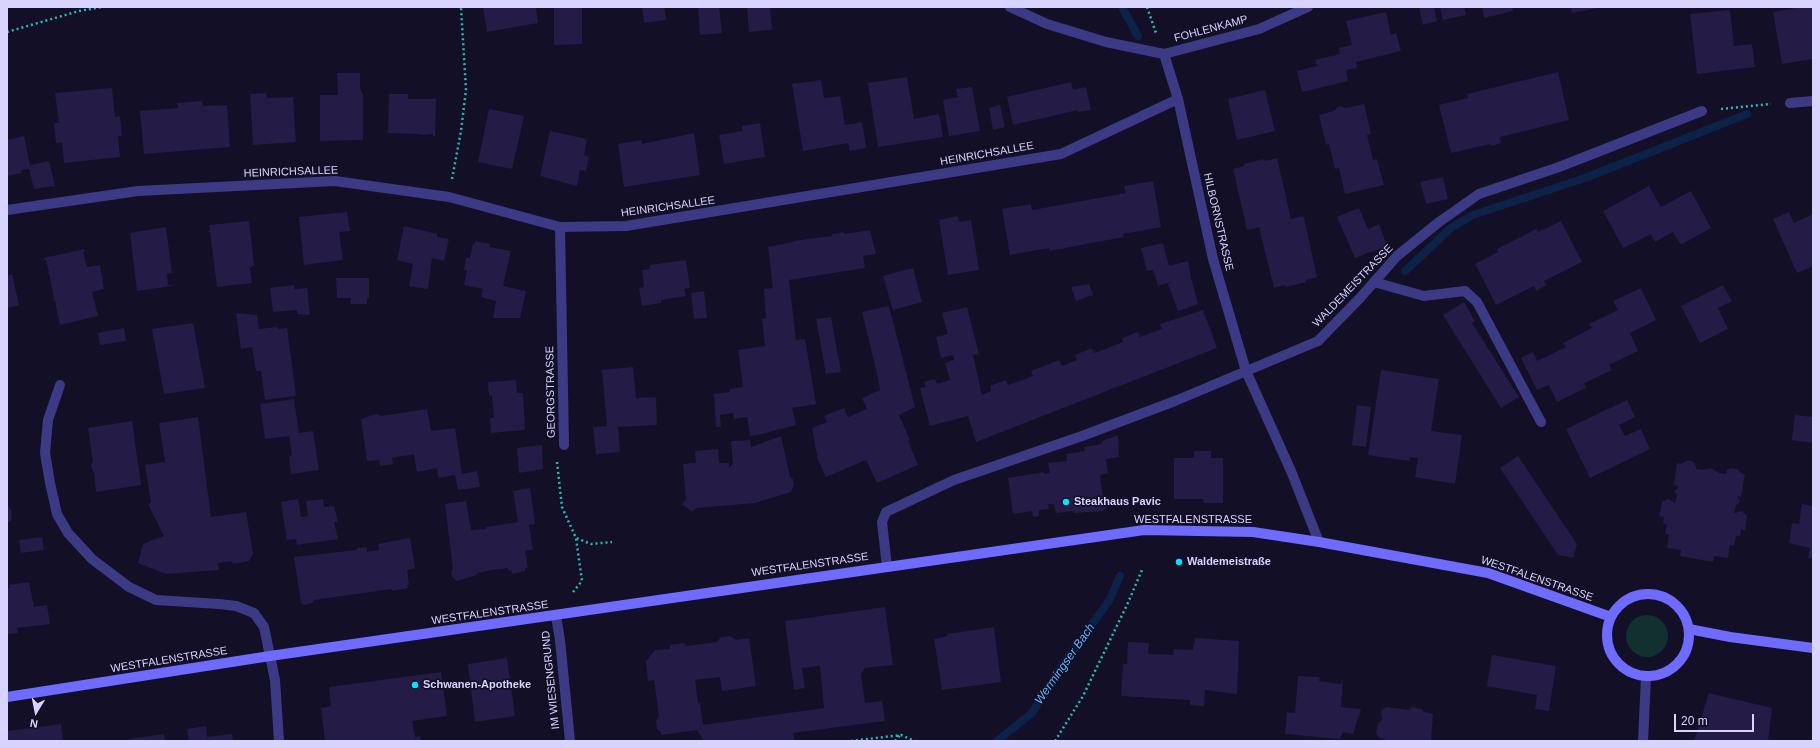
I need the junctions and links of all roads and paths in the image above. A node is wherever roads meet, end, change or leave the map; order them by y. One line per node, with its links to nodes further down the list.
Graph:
1 (102, 7): 6 (path)
2 (460, 7): 12 (path)
3 (1010, 7): 7 (street)
4 (1147, 7): 7 (path)
5 (1308, 7): 7 (street, FOHLENKAMP)
6 (7, 32)
7 (1164, 54): 8 (street, HILBORNSTRASSE)
8 (1178, 98): 14 (street, HEINRICHSALLEE); 16 (street, HILBORNSTRASSE)
9 (1813, 101): 10 (street)
10 (1790, 102): 11 (path)
11 (1702, 111): 15 (street, WALDEMEISTRASSE)
12 (449, 197): 13 (street, HEINRICHSALLEE); 14 (street, HEINRICHSALLEE)
13 (7, 210)
14 (560, 227): 19 (street, GEORGSTRASSE)
15 (1374, 282): 16 (street, WALDEMEISTRASSE); 18 (street)
16 (1246, 370): 22 (street, HILBORNSTRASSE); 23 (street, WALDEMEISTRASSE)
17 (60, 385): 30 (street)
18 (1541, 422)
19 (564, 445): 20 (path, GEORGSTRASSE)
20 (576, 538): 21 (path); 25 (path, GEORGSTRASSE)
21 (612, 542)
22 (1319, 542): 23 (main road, WESTFALENSTRASSE); 27 (main road, WESTFALENSTRASSE)
23 (887, 567): 26 (main road, WESTFALENSTRASSE)
24 (1142, 570): 39 (path)
25 (582, 581)
26 (556, 616): 30 (main road, WESTFALENSTRASSE); 35 (street, IM WIESENGRUND)
27 (1611, 617): 28 (main road); 31 (main road)
28 (1689, 629): 29 (main road); 31 (main road)
29 (1813, 648)
30 (270, 656): 32 (main road, WESTFALENSTRASSE); 34 (street)
31 (1646, 676): 40 (street)
32 (7, 697)
33 (901, 735): 36 (path); 37 (path); 38 (path)
34 (279, 741)
35 (570, 741)
36 (851, 741)
37 (896, 741)
38 (915, 741)
39 (1055, 741)
40 (1643, 741)

